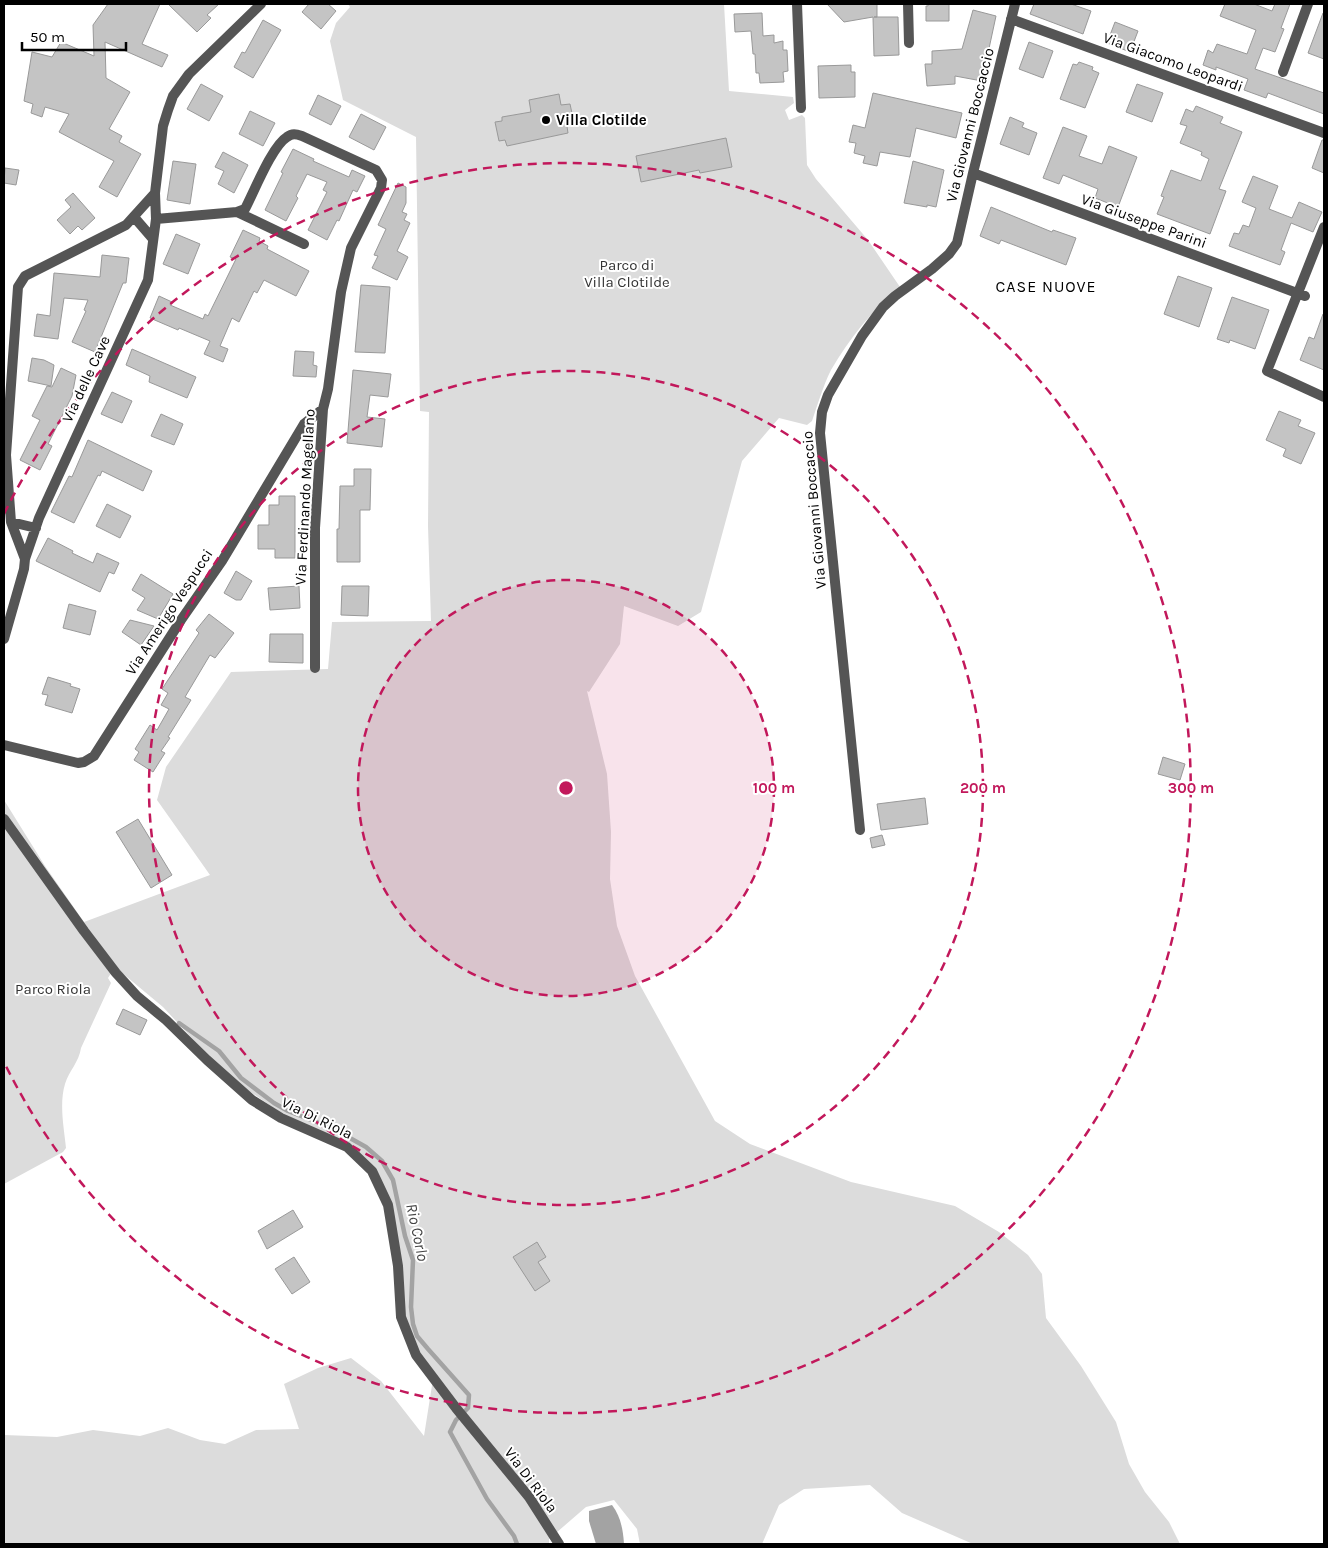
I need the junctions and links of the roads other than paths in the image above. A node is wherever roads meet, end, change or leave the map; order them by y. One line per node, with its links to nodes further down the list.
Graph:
1 (261, 4): 12 (street, Via delle Cave)
2 (797, 4): 9 (street)
3 (908, 4): 7 (street)
4 (1015, 4): 6 (street, Via Giovanni Boccaccio)
5 (1308, 4): 8 (street)
6 (1011, 19): 10 (street, Via Giacomo Leopardi); 11 (street, Via Giovanni Boccaccio)
7 (909, 43)
8 (1283, 72)
9 (801, 108)
10 (1324, 133)
11 (972, 173): 19 (street, Via Giuseppe Parini); 29 (street, Via Giovanni Boccaccio)
12 (155, 193): 14 (street); 15 (street, Via delle Cave)
13 (237, 212): 15 (street); 18 (street); 21 (street, Via Ferdinando Magellano)
14 (134, 217): 17 (street); 22 (street)
15 (156, 219): 17 (street, Via delle Cave)
16 (1324, 227): 19 (street)
17 (154, 239): 23 (street, Via delle Cave)
18 (304, 244)
19 (1302, 295): 20 (street)
20 (1324, 397)
21 (324, 409): 26 (street, Via Ferdinando Magellano); 27 (street, Via Amerigo Vespucci)
22 (11, 522): 23 (street); 24 (street)
23 (36, 528): 24 (street, Via delle Cave)
24 (25, 559): 25 (street, Via delle Cave)
25 (4, 639)
26 (314, 668)
27 (4, 745)
28 (4, 819): 30 (street, Via Di Riola)
29 (860, 830)
30 (559, 1544)

